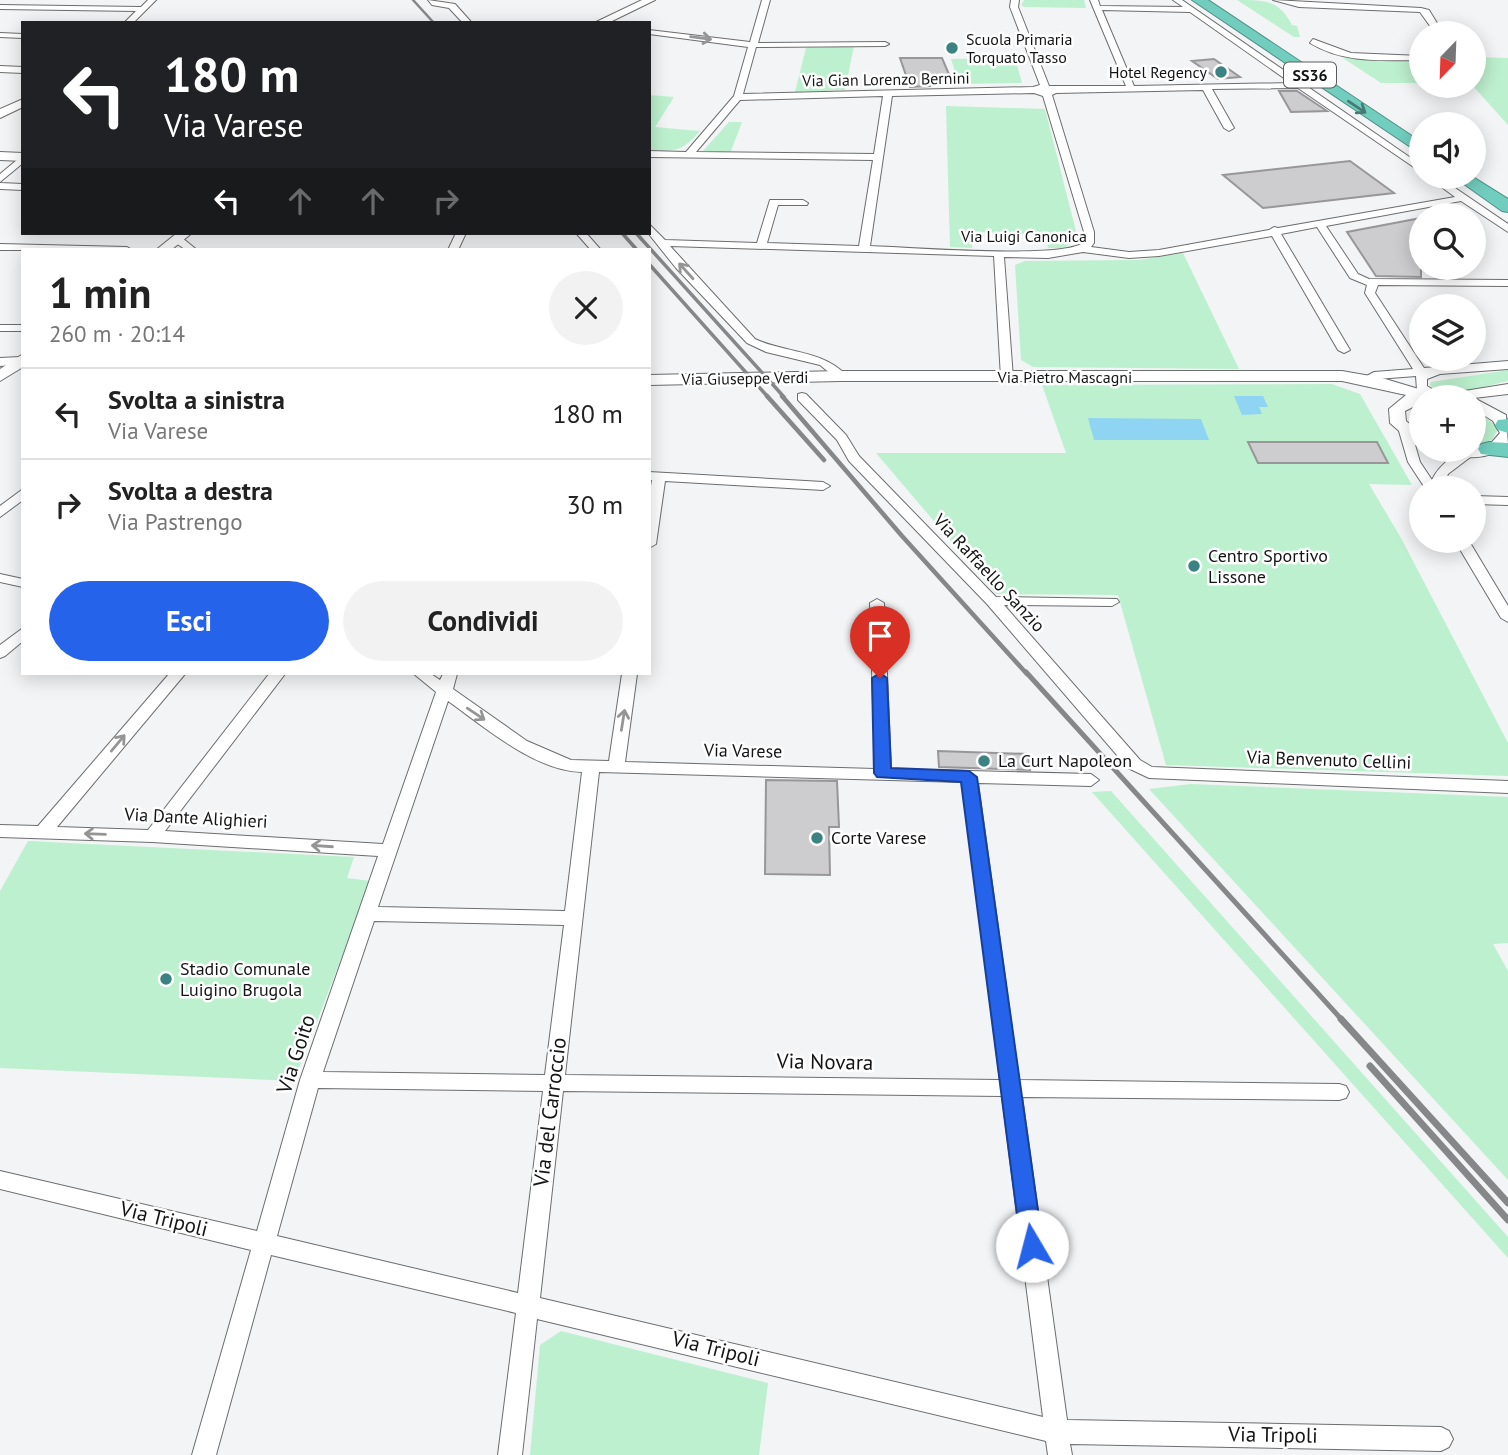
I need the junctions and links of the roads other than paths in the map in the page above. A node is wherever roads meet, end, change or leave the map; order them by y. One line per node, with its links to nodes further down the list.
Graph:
1 (152, 0): 14 (street)
2 (432, 0): 17 (street)
3 (650, 0): 18 (street)
4 (766, 0): 25 (street)
5 (1003, 0): 10 (street)
6 (1177, 0): 12 (street)
7 (1226, 0): 37 (highway, SS36)
8 (1277, 0): 15 (street)
9 (1406, 0): 15 (street)
10 (1014, 4): 32 (street)
11 (1095, 4): 12 (street); 31 (street)
12 (1196, 5): 29 (street); 39 (highway, SS36, one-way to 39)
13 (0, 7): 14 (street)
14 (142, 9): 16 (street)
15 (1411, 9): 19 (street)
16 (130, 21)
17 (466, 21)
18 (603, 21)
19 (1432, 21)
20 (651, 32): 25 (street, one-way to 25)
21 (0, 35): 22 (street)
22 (21, 36)
23 (1313, 41): 26 (street)
24 (885, 44): 25 (street)
25 (752, 45): 34 (street)
26 (1409, 58)
27 (0, 69): 28 (street)
28 (21, 70)
29 (1301, 85): 30 (street, Via Gian Lorenzo Bernini); 46 (street)
30 (1206, 87): 31 (street, Via Gian Lorenzo Bernini); 38 (street)
31 (1131, 88): 32 (street, Via Gian Lorenzo Bernini)
32 (1045, 90): 33 (street, Via Gian Lorenzo Bernini); 67 (street)
33 (888, 93): 34 (street, Via Gian Lorenzo Bernini); 44 (street)
34 (738, 97): 41 (street)
35 (21, 103): 36 (street)
36 (0, 114)
37 (1409, 123)
38 (1229, 128)
39 (1409, 141)
40 (651, 154): 41 (street)
41 (689, 154): 44 (street)
42 (0, 156): 43 (street)
43 (21, 157)
44 (878, 157): 68 (street)
45 (21, 159): 48 (street)
46 (1409, 161)
47 (1486, 173): 49 (highway)
48 (0, 179)
49 (1505, 185)
50 (0, 186): 51 (street)
51 (21, 187)
52 (1450, 189): 54 (street)
53 (1480, 189): 56 (highway)
54 (1463, 198): 57 (street, Via Luigi Canonica); 59 (street)
55 (803, 203): 63 (street)
56 (1508, 207)
57 (1319, 223): 60 (street, Via Luigi Canonica); 71 (street)
58 (651, 229): 62 (street)
59 (1508, 229)
60 (1274, 230): 67 (street, Via Luigi Canonica); 74 (street)
61 (181, 236): 66 (street)
62 (663, 243): 63 (street, Via Luigi Canonica); 83 (street, Via Pietro Mascagni, one-way to 62)
63 (761, 246): 68 (street, Via Luigi Canonica)
64 (0, 247): 65 (street)
65 (42, 248)
66 (166, 248)
67 (1083, 249): 69 (street, Via Luigi Canonica)
68 (864, 250): 69 (street, Via Luigi Canonica)
69 (999, 254): 84 (street)
70 (1508, 283): 71 (street)
71 (1373, 284): 81 (street)
72 (0, 328): 73 (street)
73 (21, 328)
74 (1344, 351)
75 (21, 360): 77 (street)
76 (21, 361): 82 (street)
77 (0, 362)
78 (1508, 365): 79 (street, Via Pietro Mascagni)
79 (1486, 367)
80 (1440, 371): 81 (street, Via Pietro Mascagni); 87 (street)
81 (1420, 372): 86 (street, Via Pietro Mascagni)
82 (0, 376)
83 (841, 376): 84 (street, Via Pietro Mascagni); 85 (street, Via Giuseppe Verdi)
84 (1007, 378): 86 (street, Via Pietro Mascagni)
85 (651, 380)
86 (1367, 381): 88 (street, Via Pietro Mascagni); 94 (street)
87 (1421, 385)
88 (1409, 390)
89 (1508, 392): 90 (street, Via Pietro Mascagni); 95 (street, Via Pietro Mascagni)
90 (1486, 393)
91 (802, 397): 111 (street, Via Raffaello Sanzio)
92 (1409, 402): 94 (street, Via Pietro Mascagni)
93 (1486, 411): 95 (street)
94 (1396, 416): 96 (street)
95 (1505, 423): 98 (street, Via Pietro Mascagni)
96 (1405, 431): 97 (street); 100 (street)
97 (1409, 434)
98 (1489, 450): 101 (street)
99 (654, 476): 102 (street); 107 (street)
100 (1423, 476)
101 (1440, 476)
102 (823, 486)
103 (21, 495): 106 (street)
104 (1486, 500): 105 (street)
105 (1508, 501)
106 (0, 513)
107 (651, 517)
108 (1469, 553): 114 (street)
109 (0, 578): 110 (street)
110 (21, 583)
111 (992, 601): 112 (street); 124 (street, Via Raffaello Sanzio)
112 (1112, 602)
113 (877, 603): 125 (street)
114 (1508, 618)
115 (21, 635): 116 (street)
116 (0, 653)
117 (176, 675): 130 (street, one-way to 117)
118 (276, 675): 131 (street)
119 (424, 675): 121 (street, Via Varese)
120 (630, 675): 122 (street, one-way to 120)
121 (447, 683): 123 (street, Via Varese, one-way to 123); 132 (street, Via Goito)
122 (616, 767): 123 (street, Via Varese); 125 (street, Via Varese)
123 (591, 768): 134 (street, Via del Carroccio)
124 (1149, 772): 128 (street, Via Benvenuto Cellini)
125 (883, 773): 126 (street, Via Varese)
126 (969, 777): 127 (street, Via Varese); 137 (street)
127 (1091, 780)
128 (1508, 787)
129 (0, 831): 130 (street, Via Dante Alighieri)
130 (42, 833): 131 (street, Via Dante Alighieri, one-way to 130)
131 (152, 836): 132 (street, Via Dante Alighieri, one-way to 131)
132 (390, 851): 133 (street, Via Goito)
133 (368, 914): 134 (street); 135 (street, Via Goito)
134 (574, 918): 136 (street, Via del Carroccio)
135 (310, 1080): 136 (street, Via Novara); 140 (street, Via Goito)
136 (552, 1083): 137 (street, Via Novara); 141 (street, Via del Carroccio)
137 (1011, 1087): 138 (street, Via Novara); 142 (street)
138 (1339, 1092)
139 (0, 1180): 140 (street, Via Tripoli)
140 (264, 1244): 141 (street, Via Tripoli); 144 (street, Via Goito)
141 (528, 1304): 142 (street, Via Tripoli); 145 (street, Via del Carroccio)
142 (1057, 1432): 143 (street, Via Tripoli); 146 (street)
143 (1441, 1439)
144 (204, 1455)
145 (510, 1455)
146 (1060, 1455)

